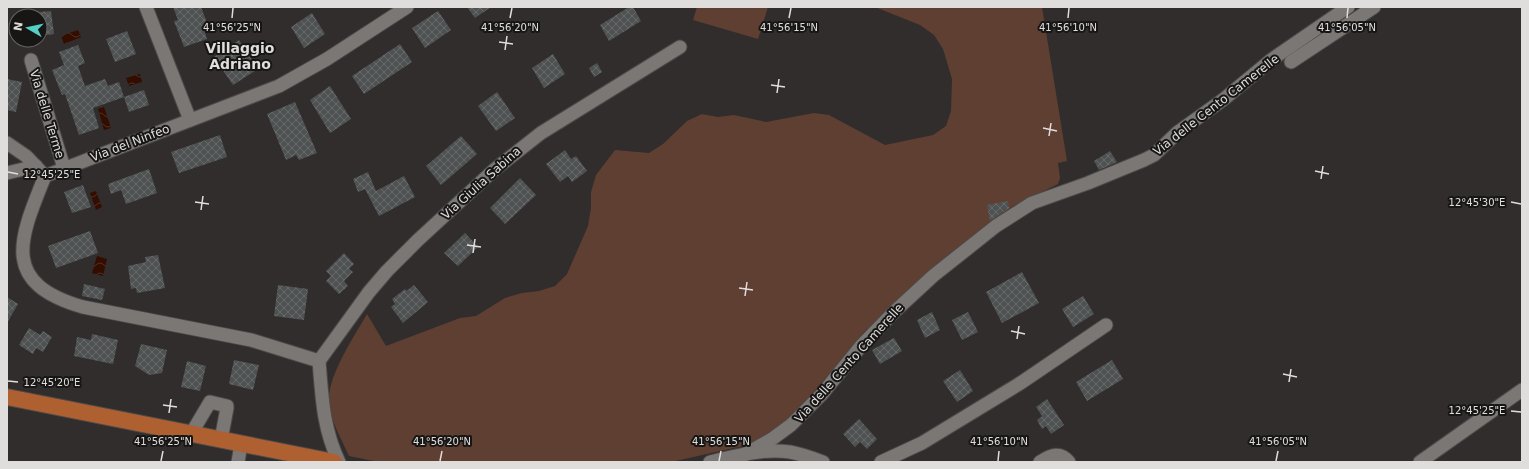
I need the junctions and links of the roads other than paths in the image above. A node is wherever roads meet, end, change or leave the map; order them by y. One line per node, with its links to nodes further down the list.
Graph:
1 (146, 7): 8 (street)
2 (407, 7): 8 (street, Via del Ninfeo)
3 (1348, 7): 21 (street, Via delle Cento Camerelle)
4 (1374, 7): 7 (street, Via delle Cento Camerelle)
5 (680, 47): 15 (street, Via Giulia Sabina)
6 (31, 60): 11 (street, Via delle Terme)
7 (1291, 62)
8 (190, 120): 11 (street, Via del Ninfeo)
9 (7, 143): 10 (street)
10 (36, 166): 12 (street); 13 (street)
11 (64, 168): 13 (street, Via del Ninfeo)
12 (7, 173)
13 (45, 176): 15 (street)
14 (1106, 325): 27 (street)
15 (319, 361): 24 (street)
16 (1522, 390): 30 (street)
17 (7, 397): 18 (main road)
18 (191, 434): 19 (main road); 19 (street)
19 (221, 440): 20 (main road)
20 (241, 444): 22 (street); 23 (main road)
21 (744, 455): 25 (street, Via delle Cento Camerelle); 26 (street, Via delle Cento Camerelle)
22 (238, 462)
23 (334, 462)
24 (339, 462)
25 (710, 462)
26 (823, 462)
27 (881, 462)
28 (1040, 462): 29 (street)
29 (1069, 462)
30 (1420, 462)

